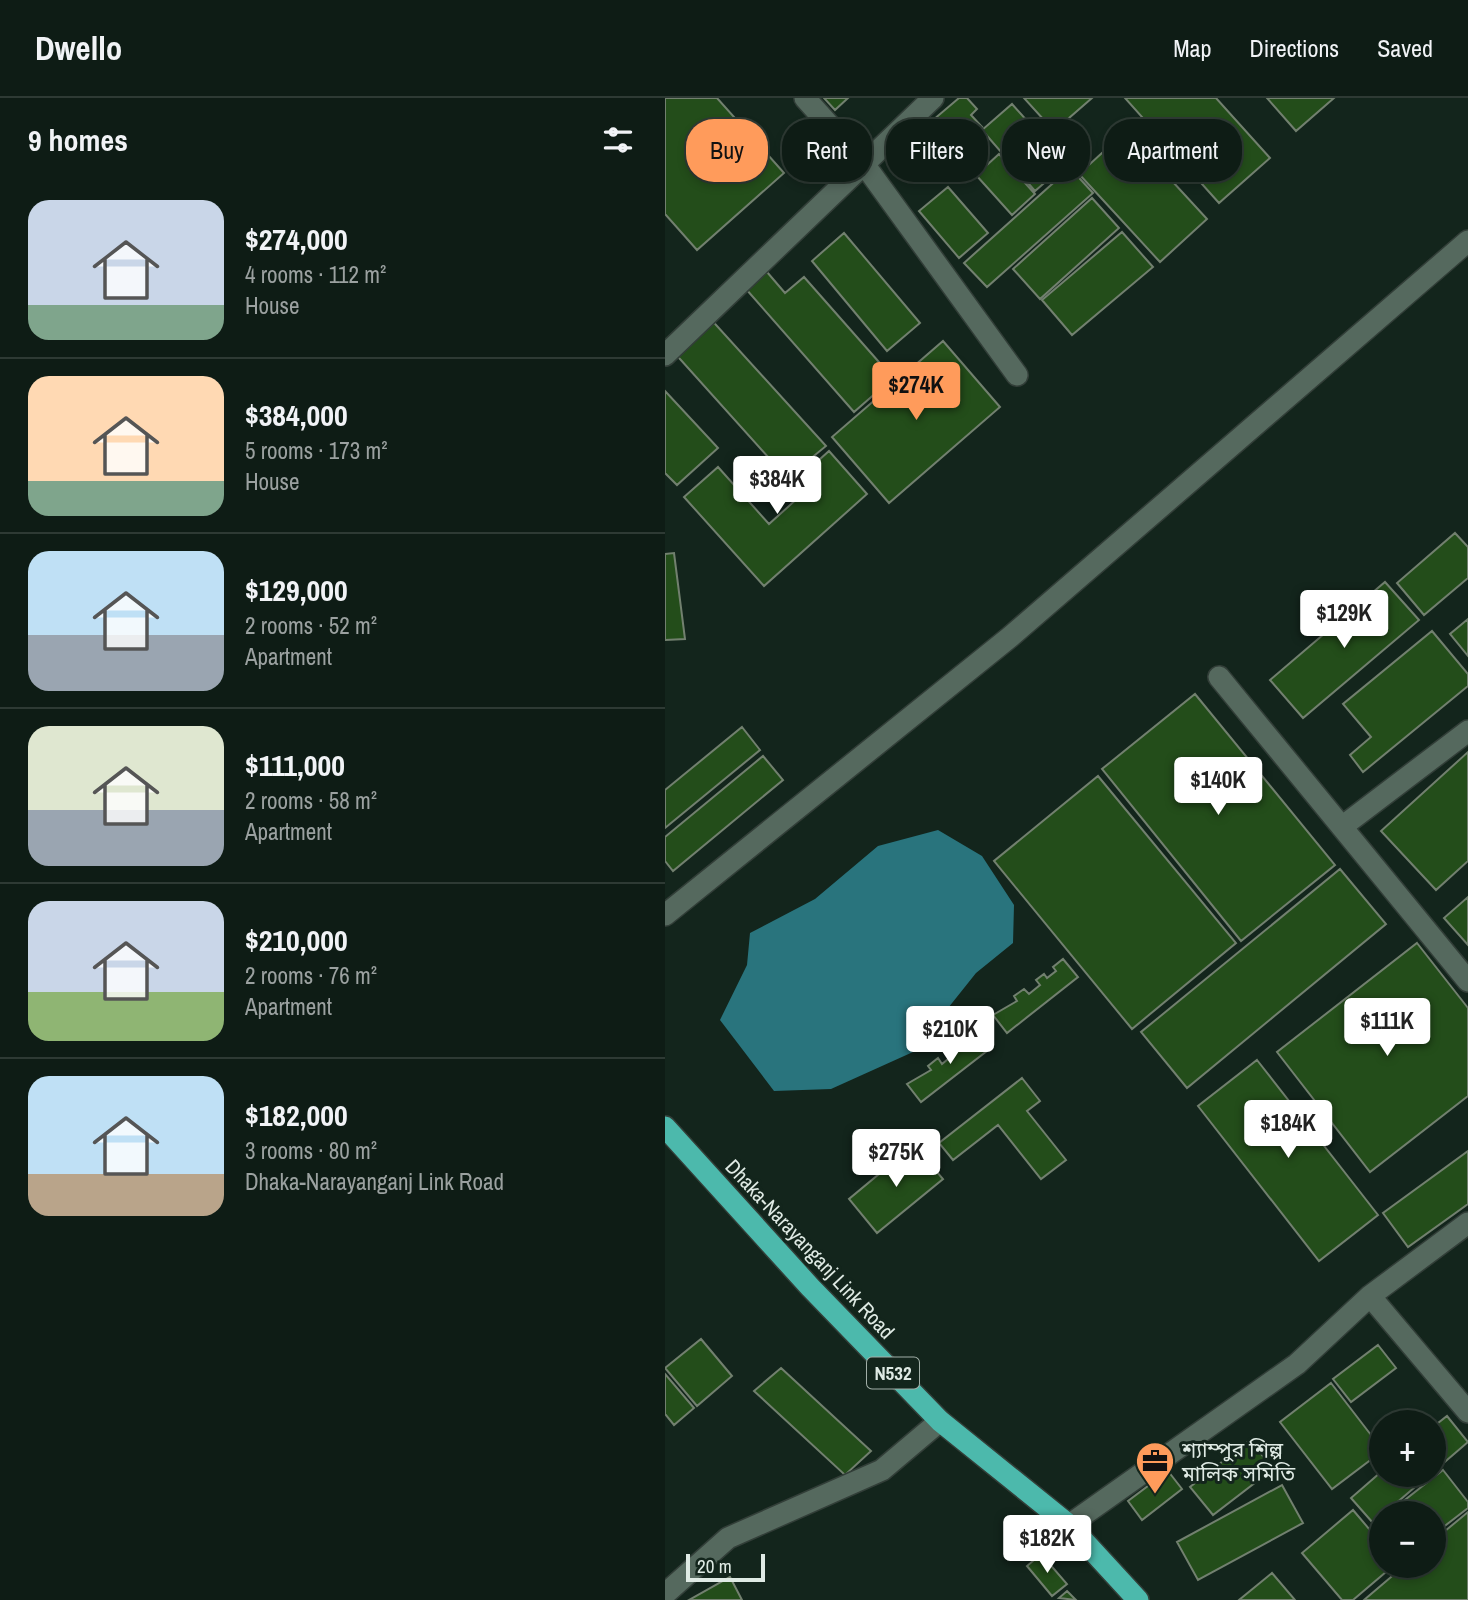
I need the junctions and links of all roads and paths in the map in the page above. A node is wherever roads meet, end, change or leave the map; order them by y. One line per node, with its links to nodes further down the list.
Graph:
1 (805, 98): 3 (street)
2 (933, 98): 4 (street)
3 (824, 119)
4 (872, 156)
5 (872, 175): 9 (street)
6 (845, 182): 8 (street)
7 (1468, 241): 13 (street)
8 (665, 355)
9 (1017, 375)
10 (1219, 677): 12 (street)
11 (1468, 731): 12 (street)
12 (1343, 826): 14 (street)
13 (665, 915)
14 (1468, 981)
15 (665, 1127): 19 (highway, Dhaka-Narayanganj Link Road / N532)
16 (1468, 1223): 17 (street)
17 (1370, 1296): 18 (street); 20 (street)
18 (1468, 1412)
19 (940, 1421): 20 (highway, Dhaka-Narayanganj Link Road / N532); 21 (street)
20 (1069, 1525): 22 (highway, Dhaka-Narayanganj Link Road / N532)
21 (665, 1594)
22 (1138, 1600)

